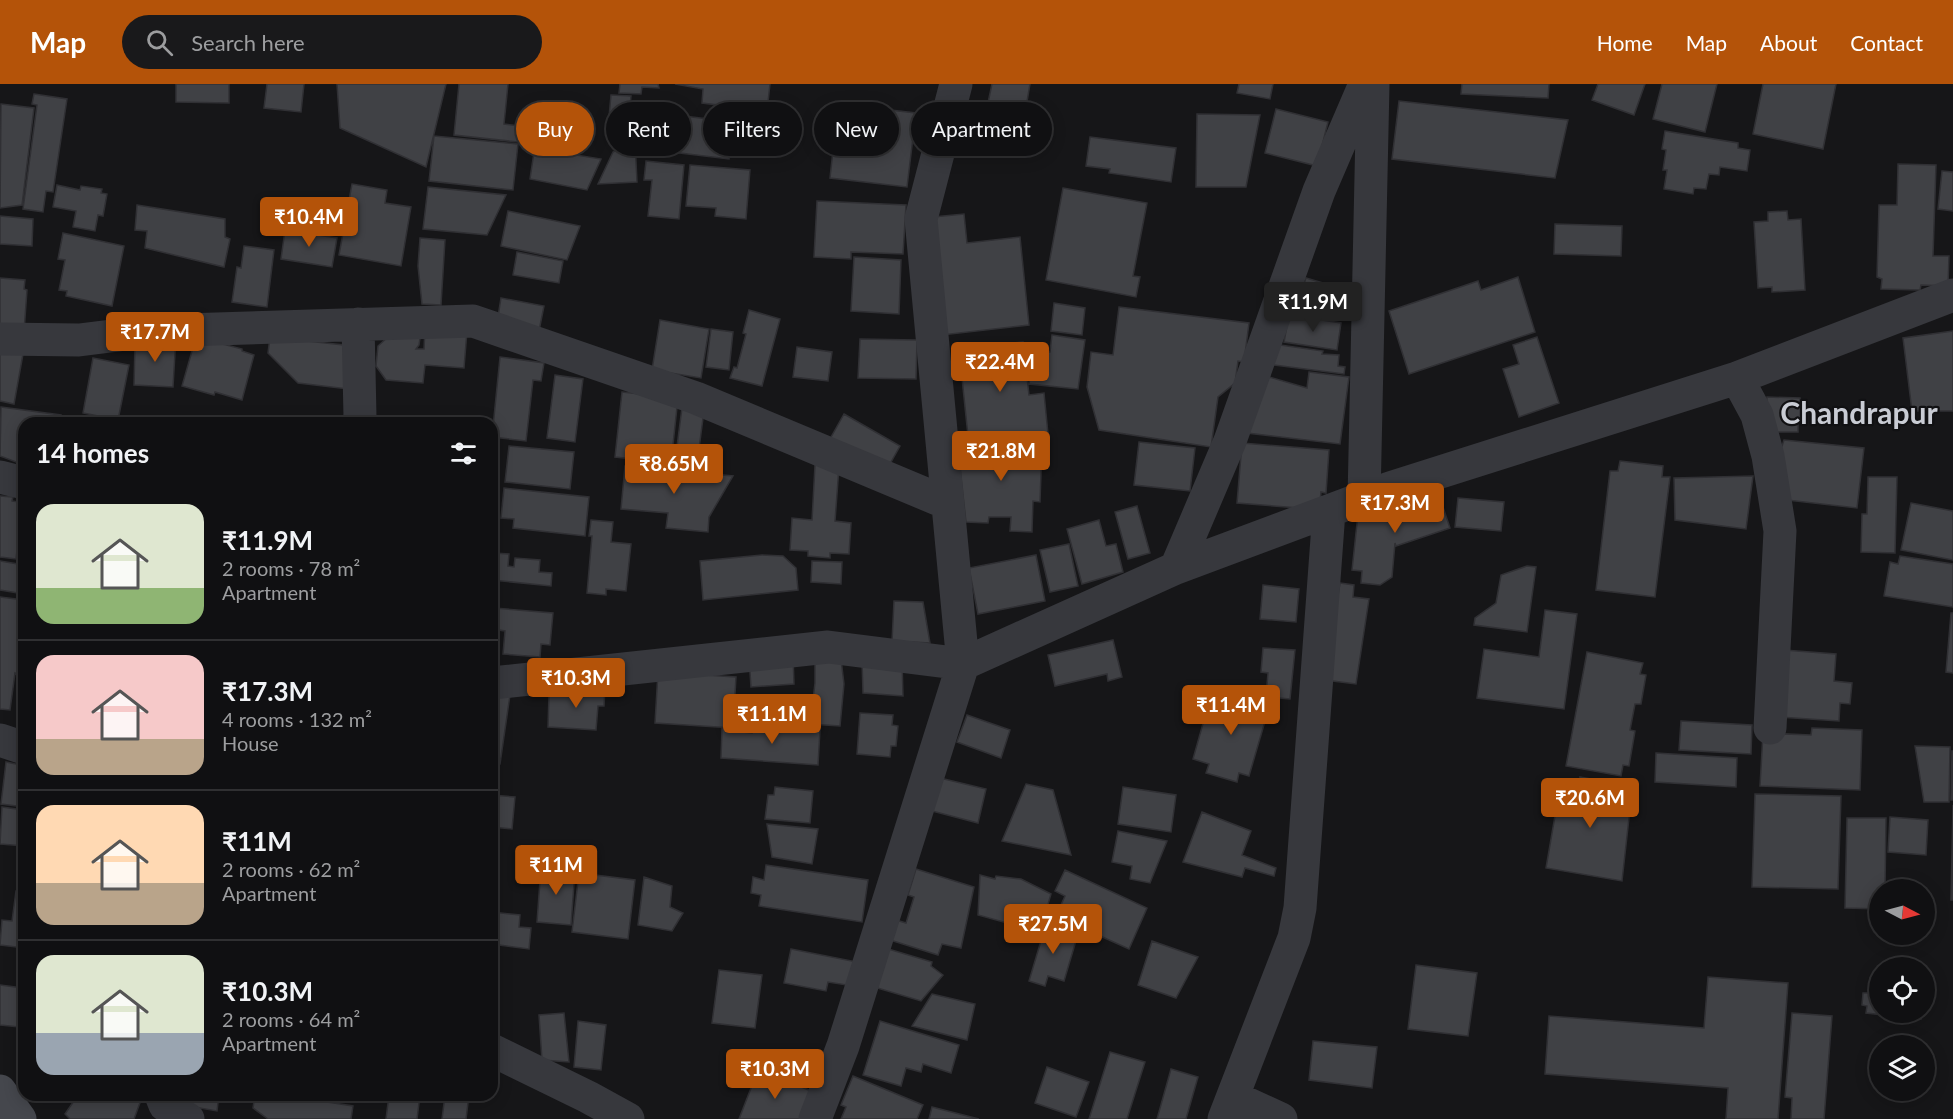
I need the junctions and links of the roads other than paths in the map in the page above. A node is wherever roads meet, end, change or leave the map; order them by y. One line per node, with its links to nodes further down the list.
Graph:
1 (956, 84): 12 (street)
2 (1365, 84): 14 (street)
3 (1373, 84): 11 (street)
4 (1953, 295): 7 (street)
5 (358, 324): 6 (street); 8 (street); 12 (street)
6 (0, 339)
7 (1737, 378): 11 (street); 17 (street)
8 (360, 417)
9 (0, 477): 10 (street)
10 (18, 482)
11 (1364, 499): 13 (street)
12 (947, 503): 15 (street)
13 (1329, 512): 14 (street); 24 (street)
14 (1176, 568): 15 (street)
15 (963, 664): 16 (street); 28 (street)
16 (498, 682)
17 (1770, 728)
18 (0, 740): 19 (street)
19 (18, 746)
20 (498, 1054): 23 (street)
21 (0, 1091): 25 (street)
22 (163, 1101): 26 (street)
23 (583, 1108): 27 (street)
24 (1229, 1108): 29 (street)
25 (20, 1119)
26 (188, 1119)
27 (628, 1119)
28 (815, 1119)
29 (1281, 1119)

